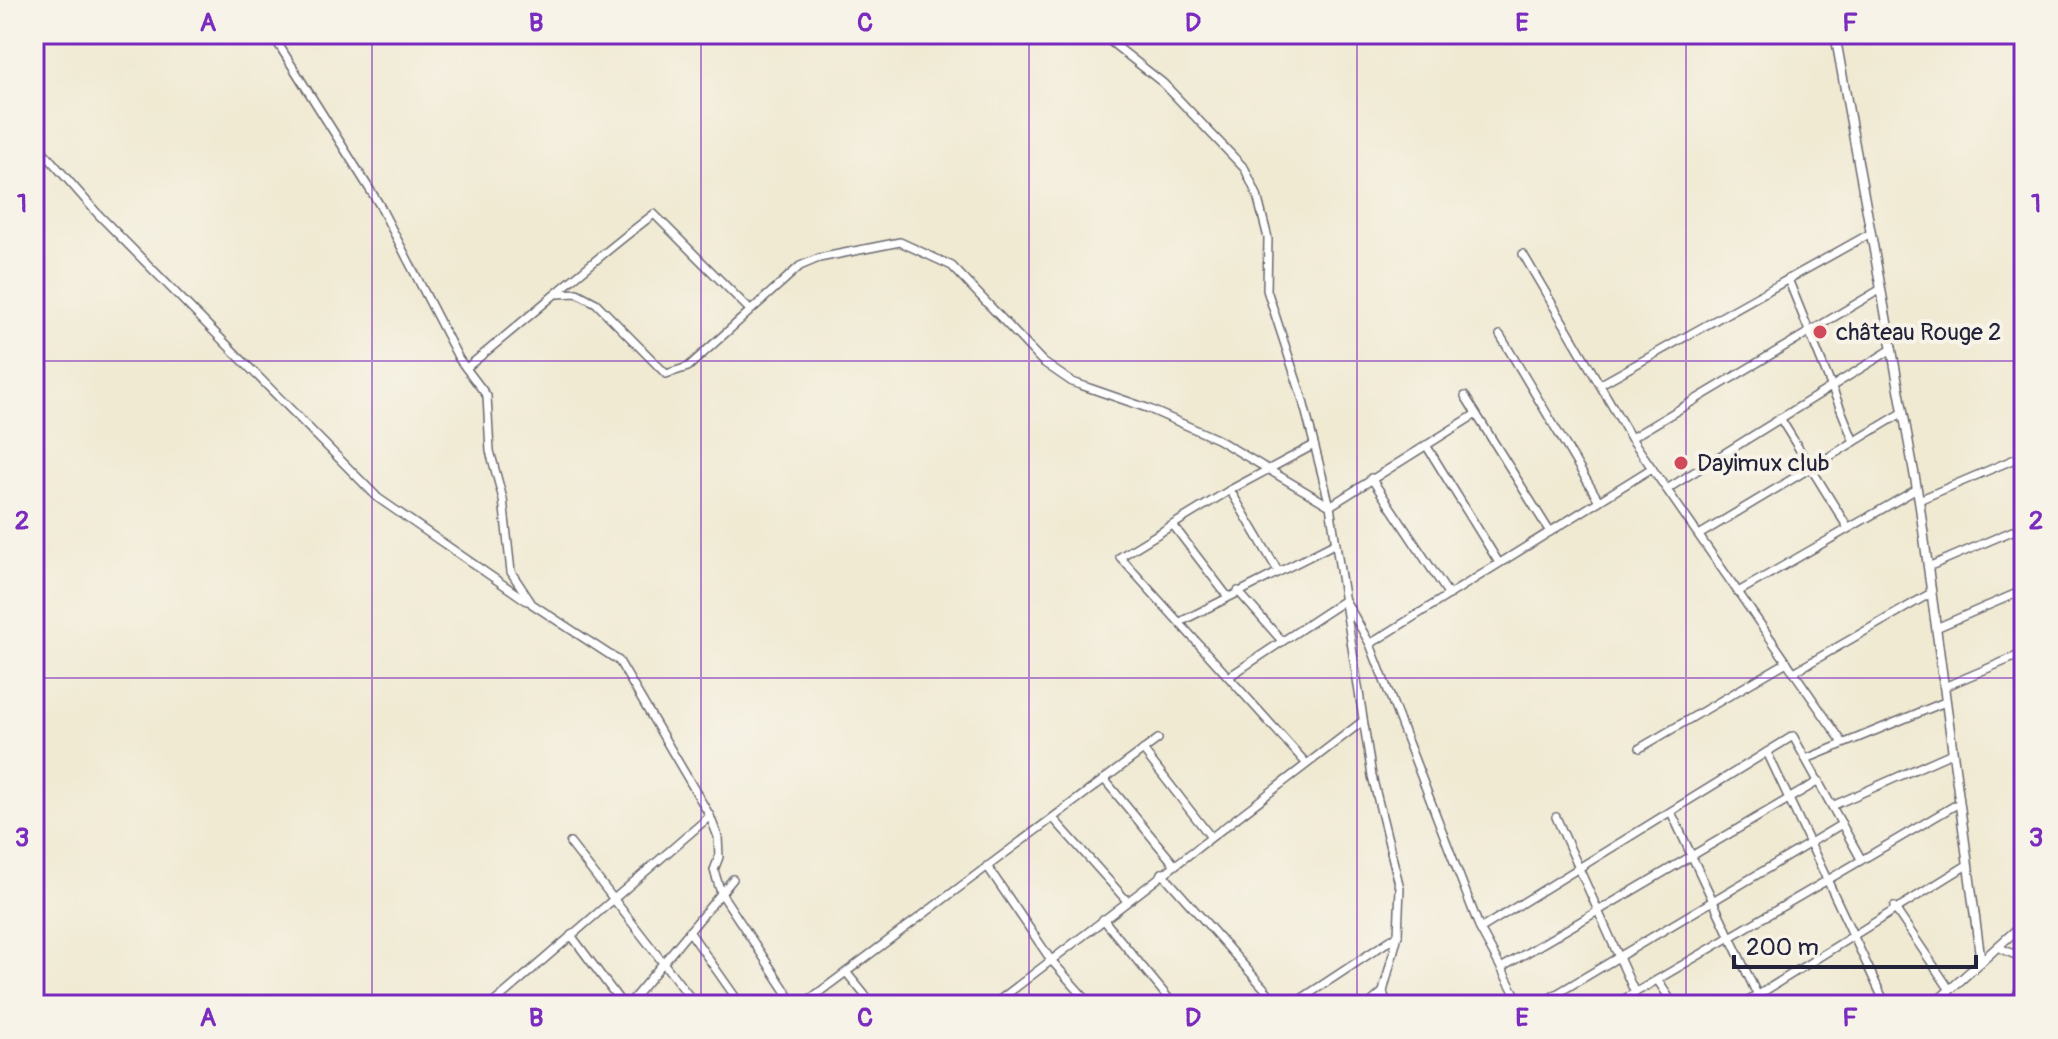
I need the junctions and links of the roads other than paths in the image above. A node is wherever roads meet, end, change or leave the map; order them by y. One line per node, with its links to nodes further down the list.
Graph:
1 (272, 34): 14 (street)
2 (1101, 34): 23 (street)
3 (1835, 34): 5 (street)
4 (34, 141): 52 (street)
5 (1871, 233): 7 (street); 8 (street)
6 (1523, 254): 15 (street)
7 (1788, 279): 11 (street); 15 (street)
8 (1881, 289): 11 (street); 13 (street)
9 (557, 294): 10 (street); 10 (street); 14 (street)
10 (750, 310): 26 (street)
11 (1809, 332): 16 (street); 21 (street)
12 (1500, 335): 34 (street)
13 (1892, 349): 16 (street); 18 (street)
14 (466, 368): 52 (street)
15 (1601, 384): 21 (street)
16 (1832, 387): 20 (street); 22 (street)
17 (1465, 396): 19 (street)
18 (1902, 413): 22 (street); 31 (street)
19 (1476, 414): 24 (street); 39 (street)
20 (1780, 418): 28 (street); 30 (street)
21 (1631, 438): 27 (street)
22 (1854, 442): 28 (street)
23 (1314, 445): 26 (street); 35 (street)
24 (1426, 445): 29 (street); 42 (street)
25 (2024, 455): 33 (street)
26 (1270, 468): 32 (street); 35 (street)
27 (1652, 468): 30 (street); 34 (street)
28 (1811, 468): 38 (street); 40 (street)
29 (1371, 478): 35 (street); 49 (street)
30 (1667, 489): 40 (street)
31 (1917, 489): 33 (street); 38 (street)
32 (1230, 490): 36 (street); 44 (street)
33 (1919, 500): 43 (street)
34 (1599, 501): 39 (street)
35 (1330, 506): 41 (street)
36 (1173, 525): 50 (street); 53 (street)
37 (2024, 526): 43 (street)
38 (1848, 528): 47 (street)
39 (1550, 532): 42 (street)
40 (1699, 535): 47 (street)
41 (1336, 543): 44 (street); 51 (street)
42 (1499, 563): 49 (street)
43 (1928, 567): 48 (street)
44 (1278, 571): 46 (street)
45 (2024, 590): 54 (street)
46 (1238, 591): 50 (street); 55 (street)
47 (1738, 592): 58 (street)
48 (1931, 593): 54 (street); 59 (street)
49 (1449, 595): 56 (street)
50 (1228, 597): 53 (street)
51 (1345, 600): 55 (street); 56 (street); 63 (street)
52 (532, 604): 78 (street)
53 (1180, 622): 60 (street)
54 (1936, 628): 61 (street)
55 (1282, 641): 60 (street)
56 (1370, 644): 102 (street)
57 (2024, 653): 61 (street)
58 (1787, 662): 59 (street); 66 (street)
59 (1794, 672): 65 (street)
60 (1230, 676): 71 (street)
61 (1944, 687): 62 (street)
62 (1945, 702): 65 (street); 69 (street)
63 (1363, 721): 71 (street); 106 (street)
64 (1158, 739): 67 (street)
65 (1843, 743): 70 (street)
66 (1640, 748)
67 (1143, 750): 72 (street); 82 (street)
68 (1767, 752): 70 (street); 74 (street); 77 (street)
69 (1952, 753): 75 (street); 76 (street)
70 (1806, 759): 73 (street)
71 (1306, 763): 82 (street)
72 (1104, 779): 80 (street); 87 (street)
73 (1819, 781): 74 (street); 76 (street)
74 (1789, 798): 84 (street); 85 (street)
75 (1959, 803): 86 (street); 88 (street)
76 (1832, 806): 81 (street)
77 (1671, 812): 85 (street); 90 (street)
78 (710, 816): 94 (street); 95 (street)
79 (1556, 817): 90 (street)
80 (1053, 818): 89 (street); 96 (street)
81 (1842, 824): 84 (street); 86 (street)
82 (1210, 836): 87 (street)
83 (570, 843): 95 (street)
84 (1811, 844): 92 (street); 97 (street)
85 (1691, 856): 97 (street); 99 (street)
86 (1861, 859): 92 (street)
87 (1174, 864): 91 (street)
88 (1967, 865): 98 (street); 112 (street)
89 (987, 866): 111 (street); 115 (street)
90 (1581, 867): 99 (street); 102 (street)
91 (1162, 873): 96 (street); 132 (street)
92 (1827, 878): 104 (street); 107 (street)
93 (733, 879): 94 (street)
94 (721, 893): 103 (street); 126 (street)
95 (613, 899): 105 (street); 113 (street)
96 (1127, 901): 100 (street)
97 (1714, 903): 107 (street); 109 (street)
98 (1894, 907): 104 (street); 118 (street)
99 (1600, 910): 109 (street); 114 (street)
100 (1103, 919): 111 (street); 131 (street)
101 (2024, 923): 108 (street)
102 (1480, 929): 114 (street)
103 (689, 931): 113 (street); 125 (street)
104 (1853, 934): 121 (street); 142 (street)
105 (571, 935): 122 (street); 123 (street)
106 (1398, 935): 119 (street); 133 (street)
107 (1730, 937): 116 (street); 121 (street)
108 (1998, 947): 110 (street); 112 (street)
109 (1620, 957): 120 (street); 137 (street)
110 (2024, 959)
111 (1051, 960): 129 (street); 130 (street)
112 (1981, 962): 118 (street)
113 (663, 963): 123 (street); 124 (street)
114 (1501, 968): 136 (street)
115 (846, 972): 127 (street); 128 (street)
116 (1658, 981): 120 (street); 139 (street)
117 (2024, 981): 144 (street)
118 (1950, 990): 143 (street)
119 (1383, 992): 134 (street); 135 (street)
120 (1635, 993): 138 (street)
121 (1757, 995): 140 (street); 141 (street)
122 (491, 1005)
123 (625, 1005)
124 (696, 1005)
125 (741, 1005)
126 (795, 1005)
127 (802, 1005)
128 (873, 1005)
129 (993, 1005)
130 (1091, 1005)
131 (1174, 1005)
132 (1279, 1005)
133 (1292, 1005)
134 (1368, 1005)
135 (1387, 1005)
136 (1521, 1005)
137 (1538, 1005)
138 (1614, 1005)
139 (1674, 1005)
140 (1742, 1005)
141 (1762, 1005)
142 (1886, 1005)
143 (1933, 1005)
144 (2012, 1005)

